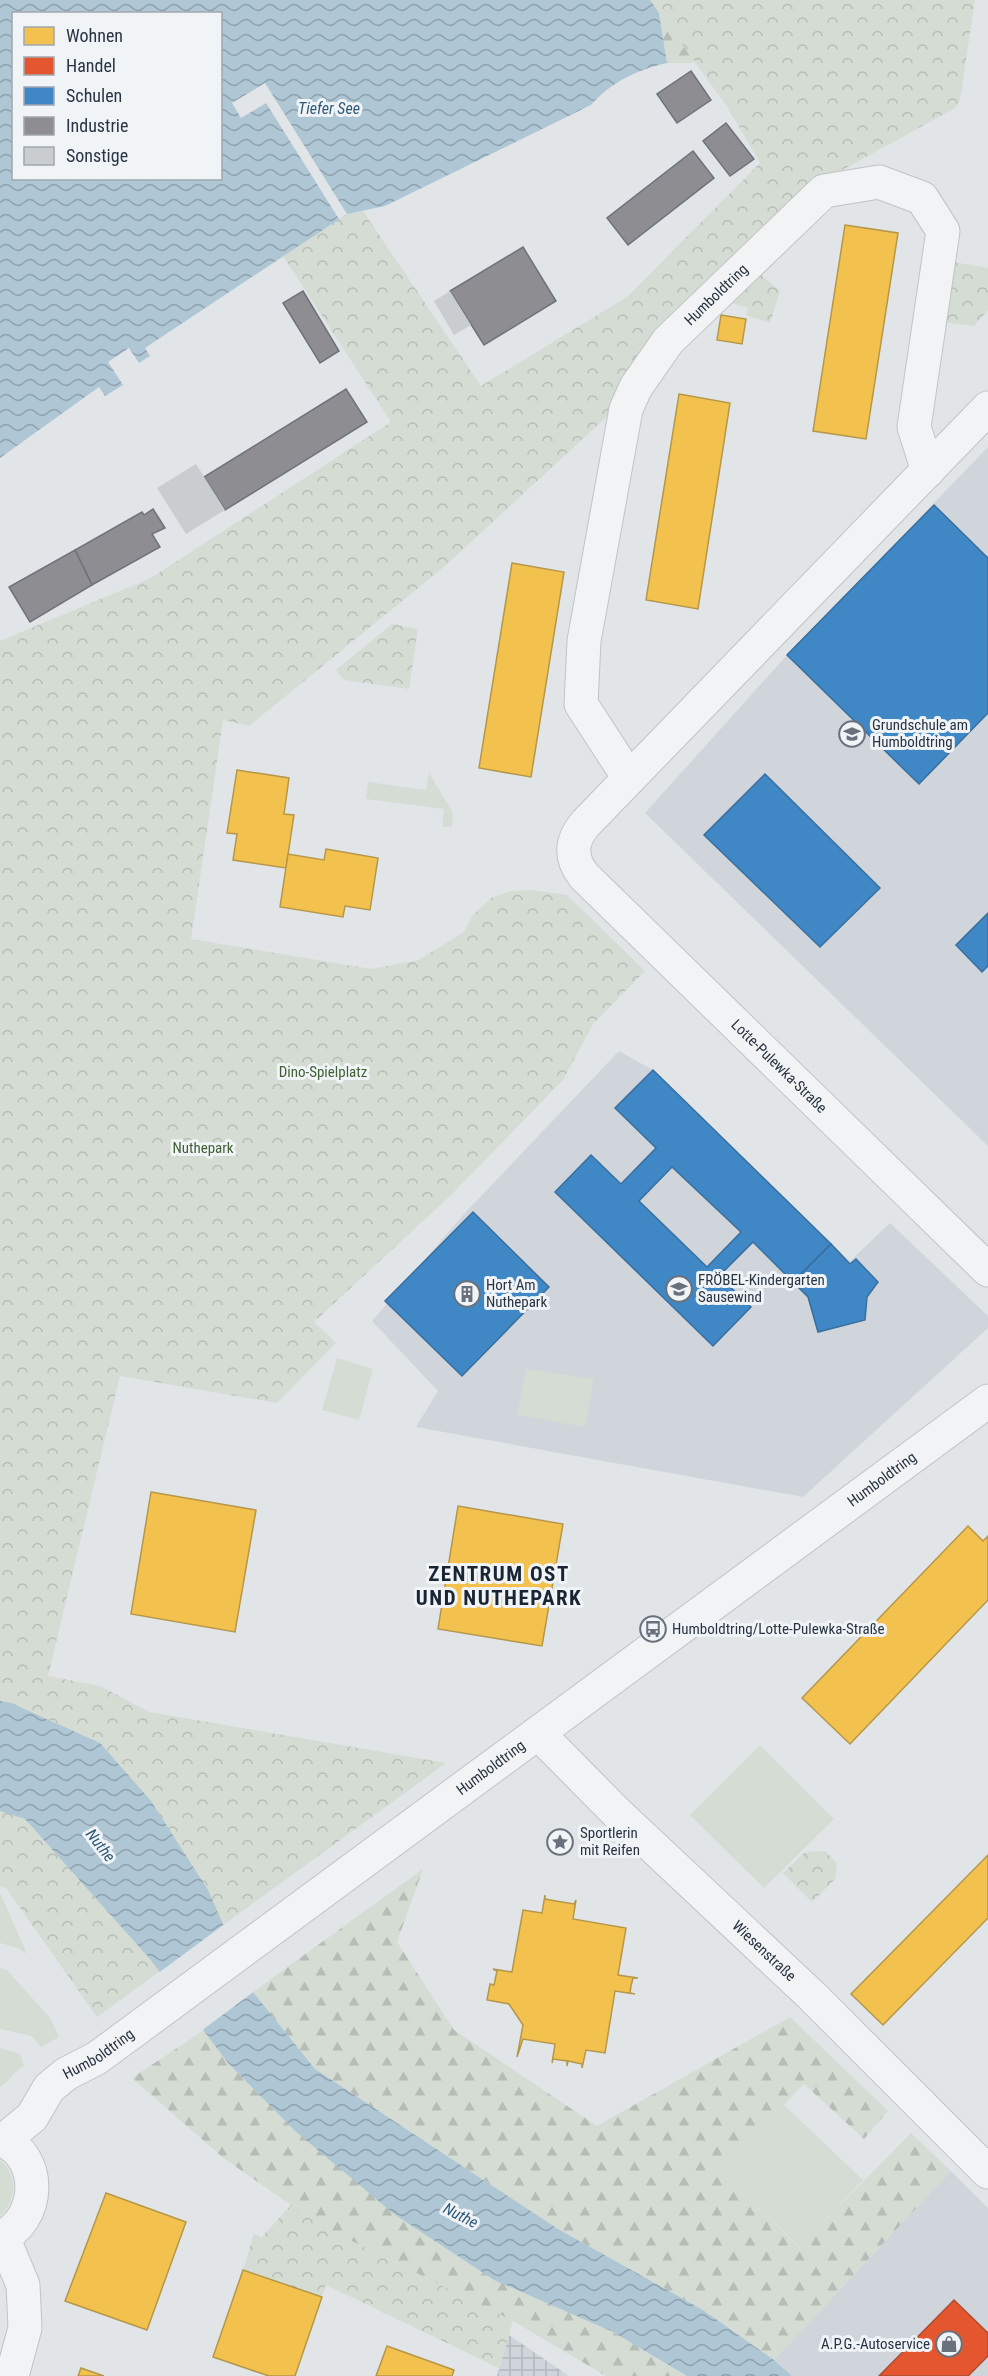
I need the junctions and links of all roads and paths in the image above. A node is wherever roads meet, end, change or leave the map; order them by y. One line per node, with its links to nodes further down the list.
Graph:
1 (988, 408): 2 (street)
2 (927, 471): 3 (street); 3 (street, Humboldtring)
3 (629, 778): 4 (street, Lotte-Pulewka-Straße)
4 (988, 1270)
5 (988, 1401): 6 (street, Humboldtring)
6 (538, 1733): 7 (street, Humboldtring); 8 (street, Wiesenstraße)
7 (2, 2139): 9 (street)
8 (988, 2172)
9 (2, 2238): 10 (street)
10 (12, 2376)

